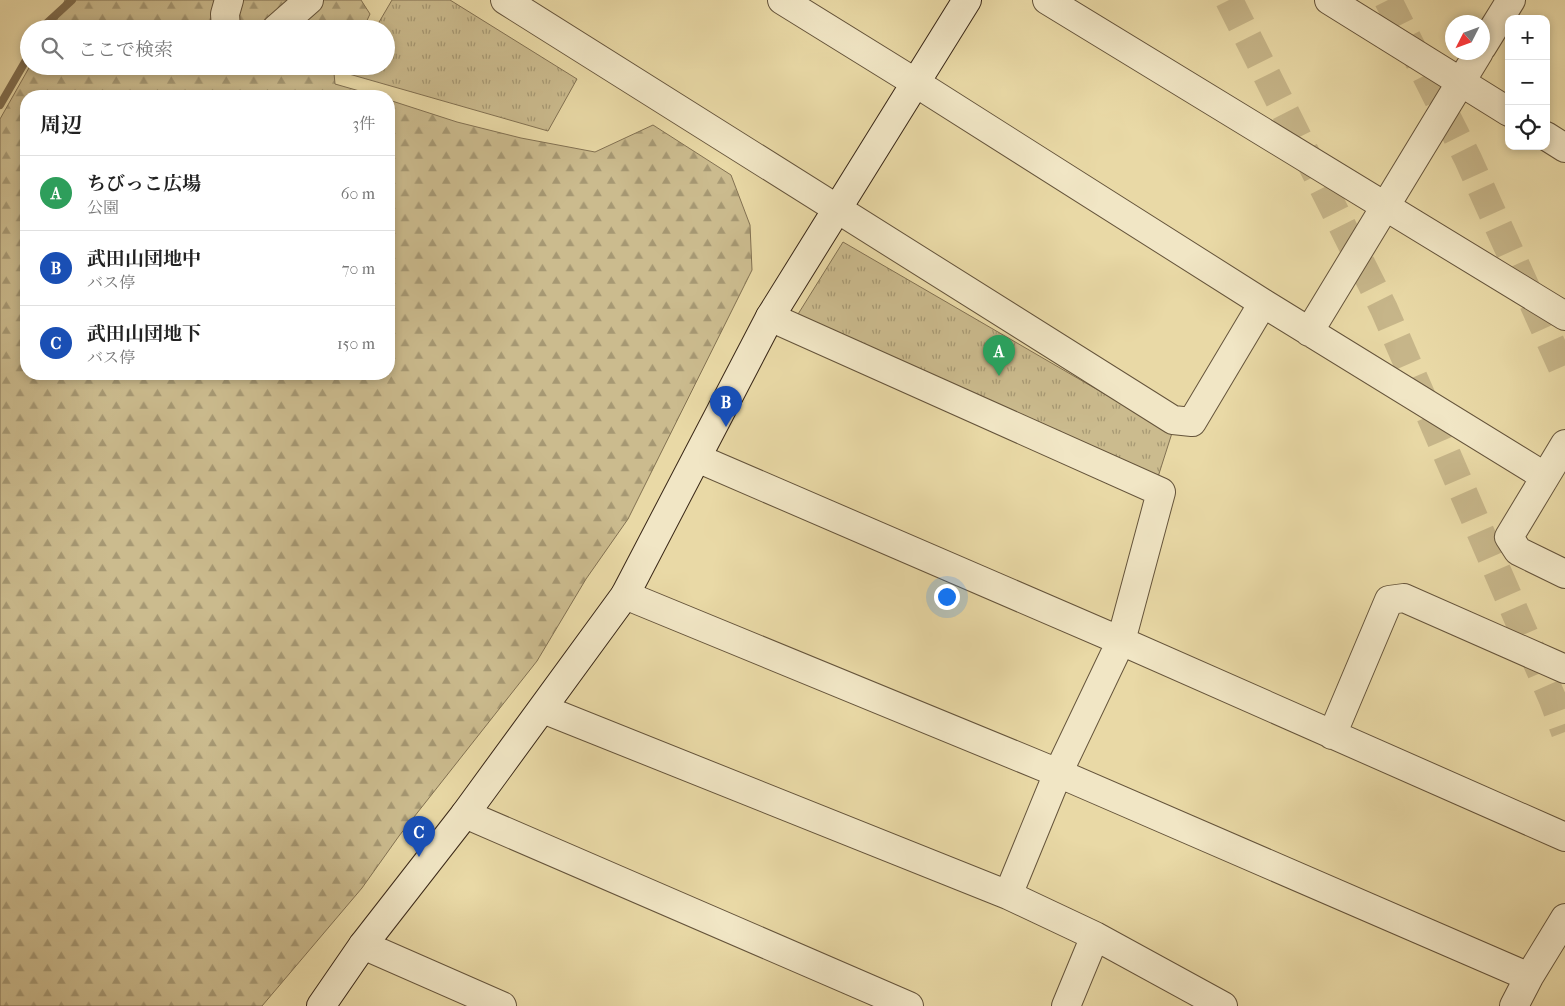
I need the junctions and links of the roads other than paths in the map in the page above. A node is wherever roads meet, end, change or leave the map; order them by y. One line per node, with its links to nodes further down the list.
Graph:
1 (229, 0): 9 (street)
2 (309, 0): 10 (street)
3 (504, 0): 19 (street)
4 (782, 0): 14 (street)
5 (967, 0): 14 (street)
6 (1046, 0): 18 (street)
7 (1329, 0): 13 (street)
8 (1511, 0): 11 (street)
9 (225, 20)
10 (286, 20)
11 (1490, 34)
12 (1474, 60): 13 (street)
13 (1461, 81): 15 (street); 18 (street)
14 (916, 83): 19 (street); 20 (street)
15 (1505, 109)
16 (1550, 139): 17 (street)
17 (1565, 148)
18 (1384, 207): 21 (street); 23 (street)
19 (837, 210): 20 (street); 22 (street)
20 (1263, 303): 23 (street)
21 (1565, 316)
22 (770, 317): 25 (street); 29 (street)
23 (1309, 332): 26 (street)
24 (1565, 444): 26 (street)
25 (697, 458): 28 (street); 29 (street)
26 (1544, 476): 27 (street)
27 (1565, 574)
28 (625, 595): 31 (street); 33 (street)
29 (1120, 641): 32 (street); 33 (street)
30 (1565, 669): 32 (street)
31 (543, 709): 34 (street); 36 (street)
32 (1332, 735): 35 (street)
33 (1058, 773): 36 (street); 40 (street)
34 (465, 814): 39 (street); 43 (street)
35 (1565, 837)
36 (1008, 895): 38 (street)
37 (1565, 918): 40 (street)
38 (1095, 936): 44 (street); 45 (street)
39 (363, 946): 41 (street); 42 (street)
40 (1528, 977): 46 (street)
41 (321, 1006)
42 (502, 1006)
43 (909, 1006)
44 (1066, 1006)
45 (1223, 1006)
46 (1514, 1006)

